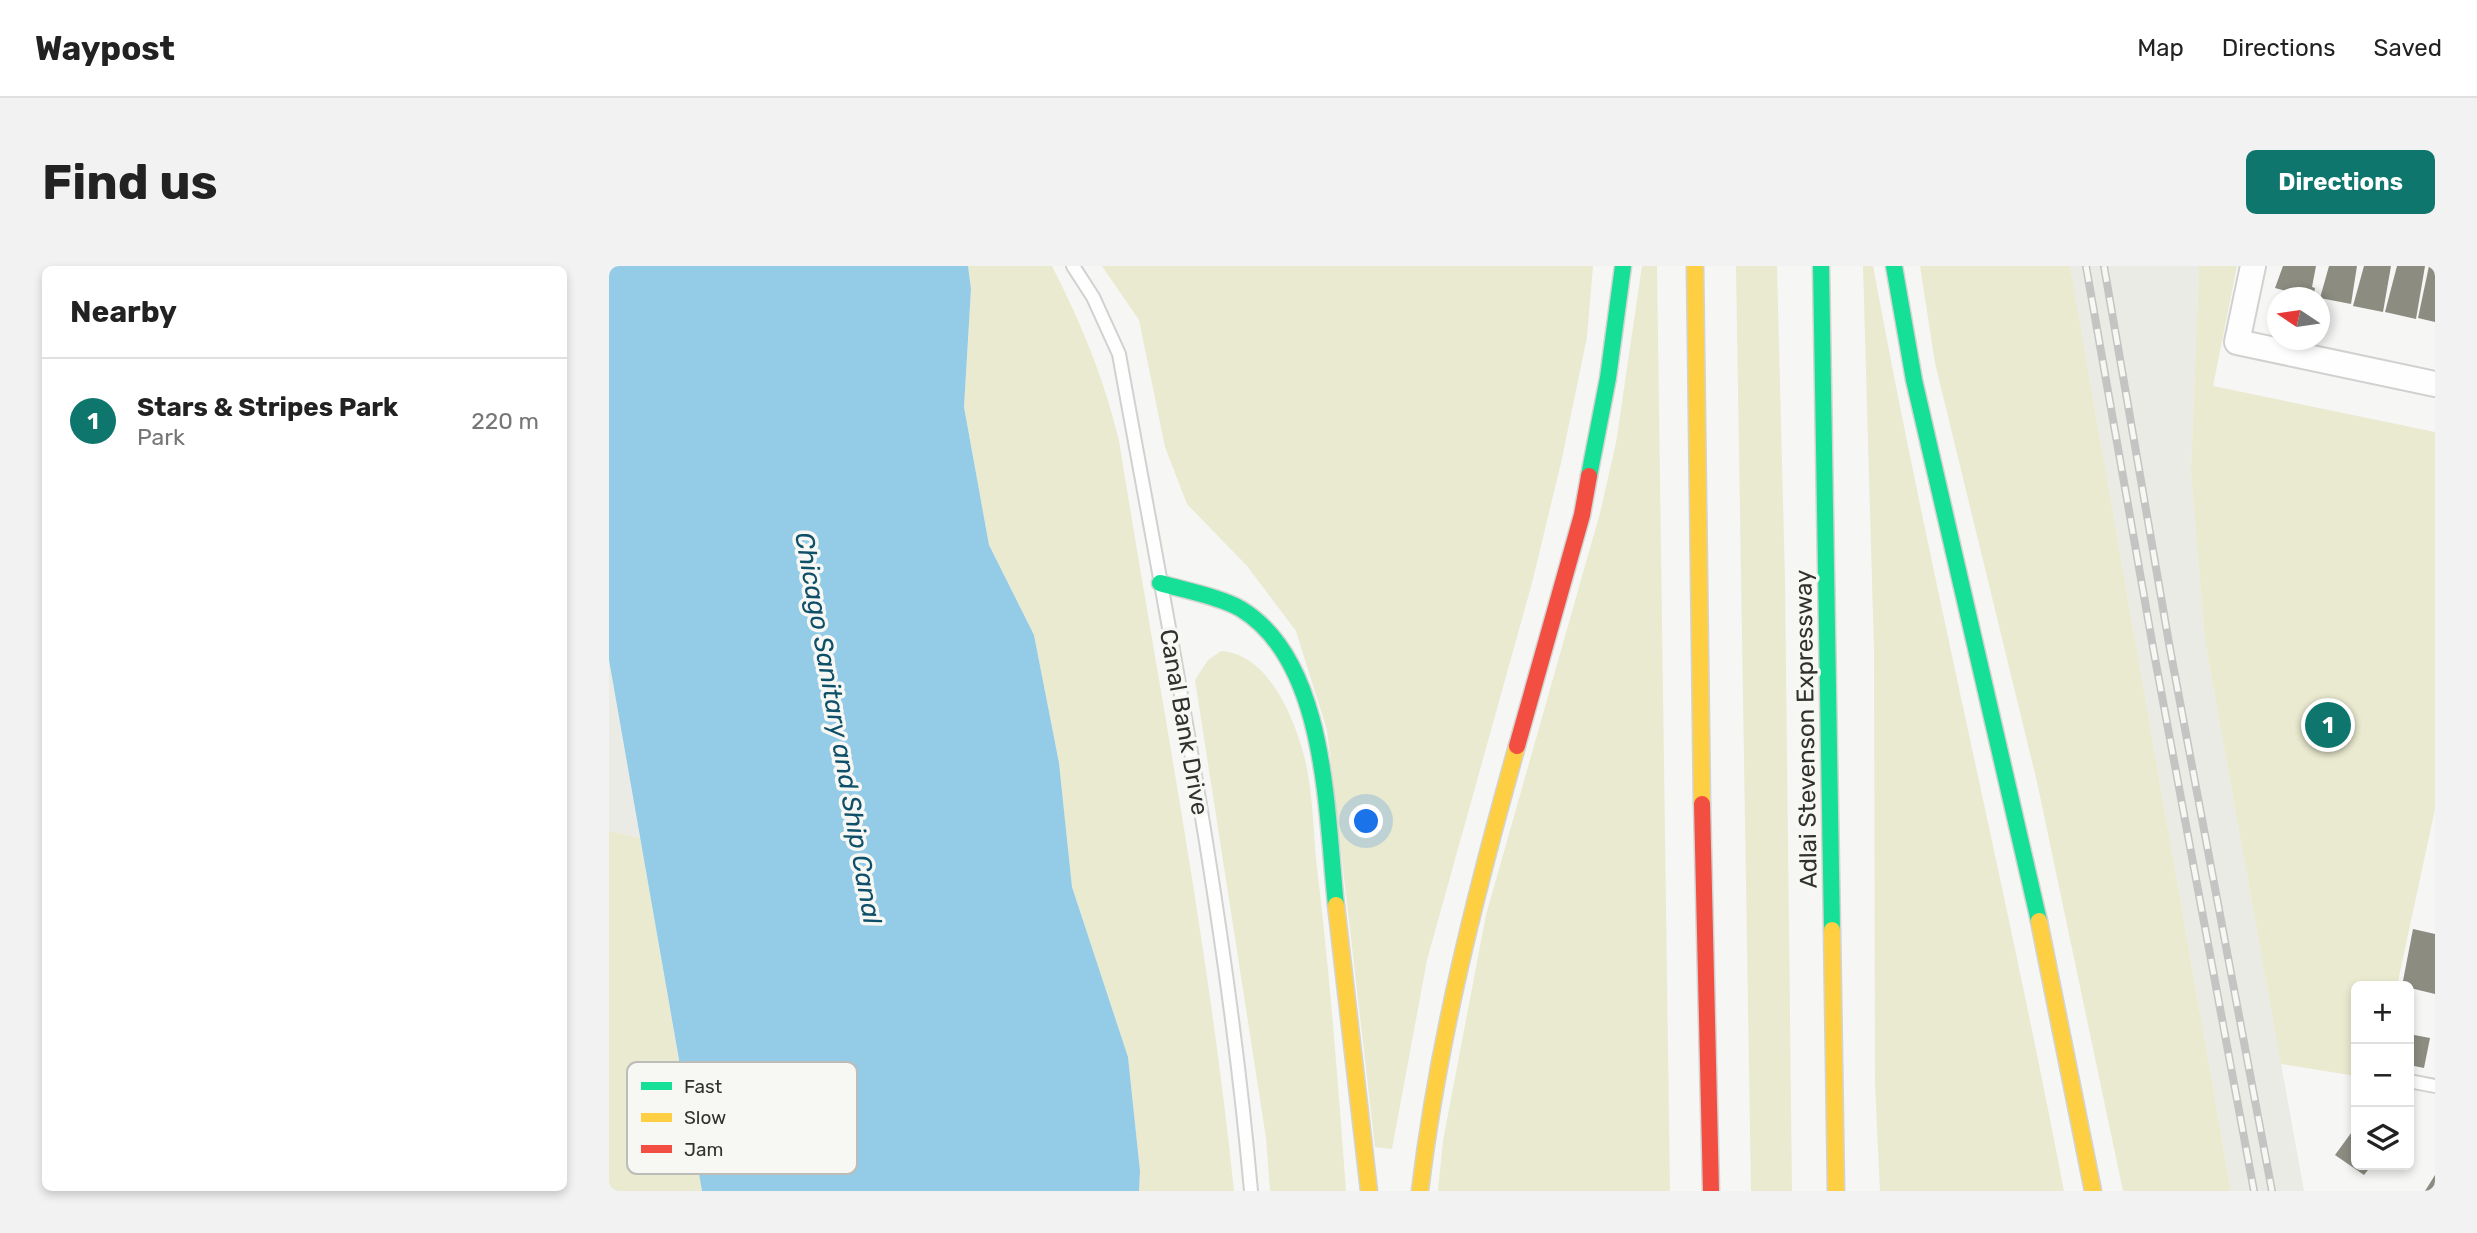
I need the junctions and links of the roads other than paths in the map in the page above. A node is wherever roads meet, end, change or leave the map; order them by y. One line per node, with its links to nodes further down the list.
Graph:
1 (1073, 266): 8 (lane, Canal Bank Drive)
2 (1623, 266): 13 (main road)
3 (1695, 266): 14 (main road)
4 (1821, 266): 15 (main road, Adlai Stevenson Expressway)
5 (1894, 266): 16 (main road)
6 (2253, 266): 7 (street)
7 (2435, 384)
8 (1160, 583): 11 (lane, Canal Bank Drive); 12 (main road)
9 (2414, 1082): 10 (lane)
10 (2435, 1086)
11 (1251, 1191)
12 (1369, 1191)
13 (1420, 1191)
14 (1711, 1191)
15 (1836, 1191)
16 (2093, 1191)

